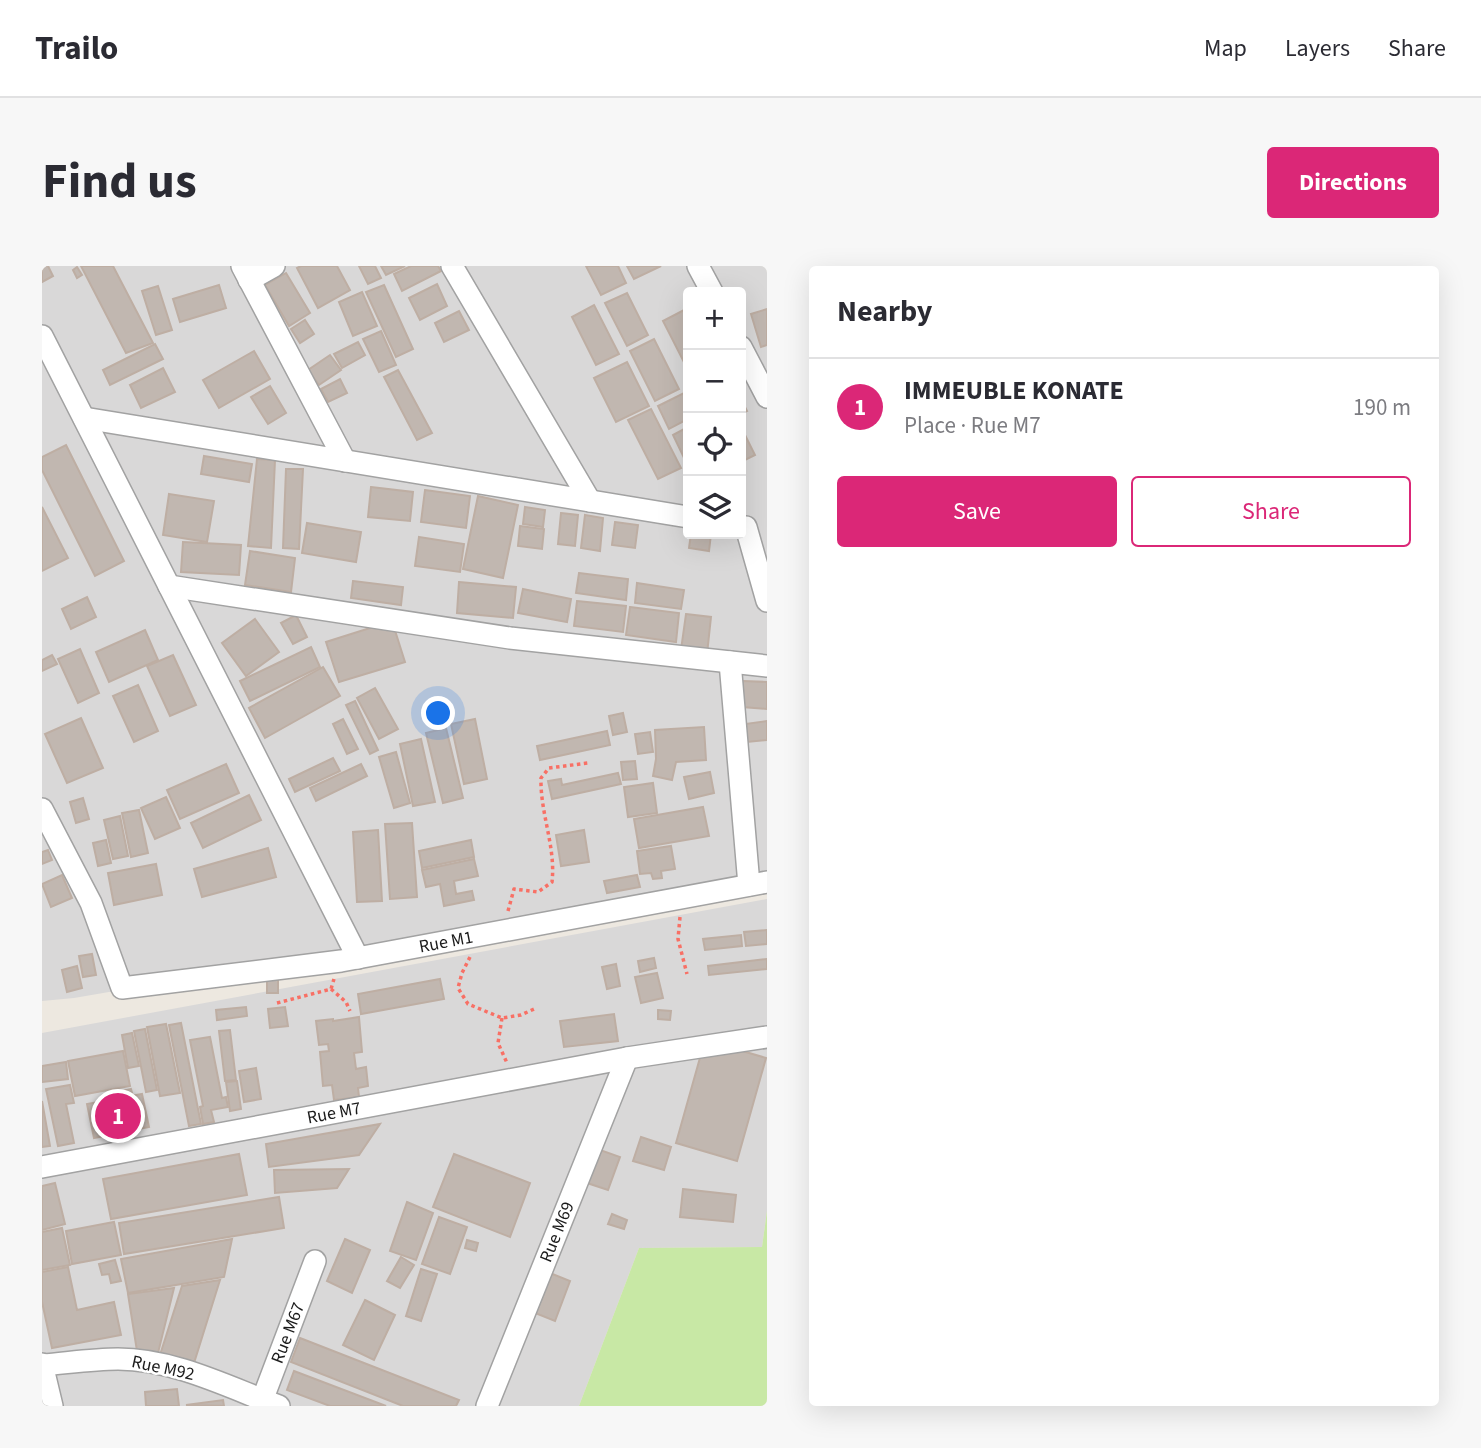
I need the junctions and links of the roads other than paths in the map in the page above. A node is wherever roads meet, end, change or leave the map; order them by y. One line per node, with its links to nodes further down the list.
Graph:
1 (274, 266): 4 (street)
2 (452, 266): 11 (street)
3 (698, 266): 5 (street)
4 (246, 273): 10 (street)
5 (709, 287)
6 (42, 336): 9 (street)
7 (743, 350): 8 (street)
8 (767, 397)
9 (84, 418): 10 (street); 14 (street)
10 (345, 461): 11 (street)
11 (590, 501): 12 (street)
12 (683, 516)
13 (751, 528): 15 (street)
14 (169, 586): 16 (street); 20 (street)
15 (767, 601)
16 (730, 662): 17 (street); 19 (street)
17 (767, 666)
18 (42, 809): 20 (street, Rue M1)
19 (758, 883): 20 (street, Rue M1)
20 (350, 959)
21 (767, 1037): 22 (street, Rue M7)
22 (627, 1058): 23 (street, Rue M7); 28 (street, Rue M69)
23 (42, 1167)
24 (315, 1261): 26 (street, Rue M67)
25 (42, 1364): 26 (street, Rue M92); 27 (street)
26 (267, 1404)
27 (52, 1406)
28 (487, 1406)

